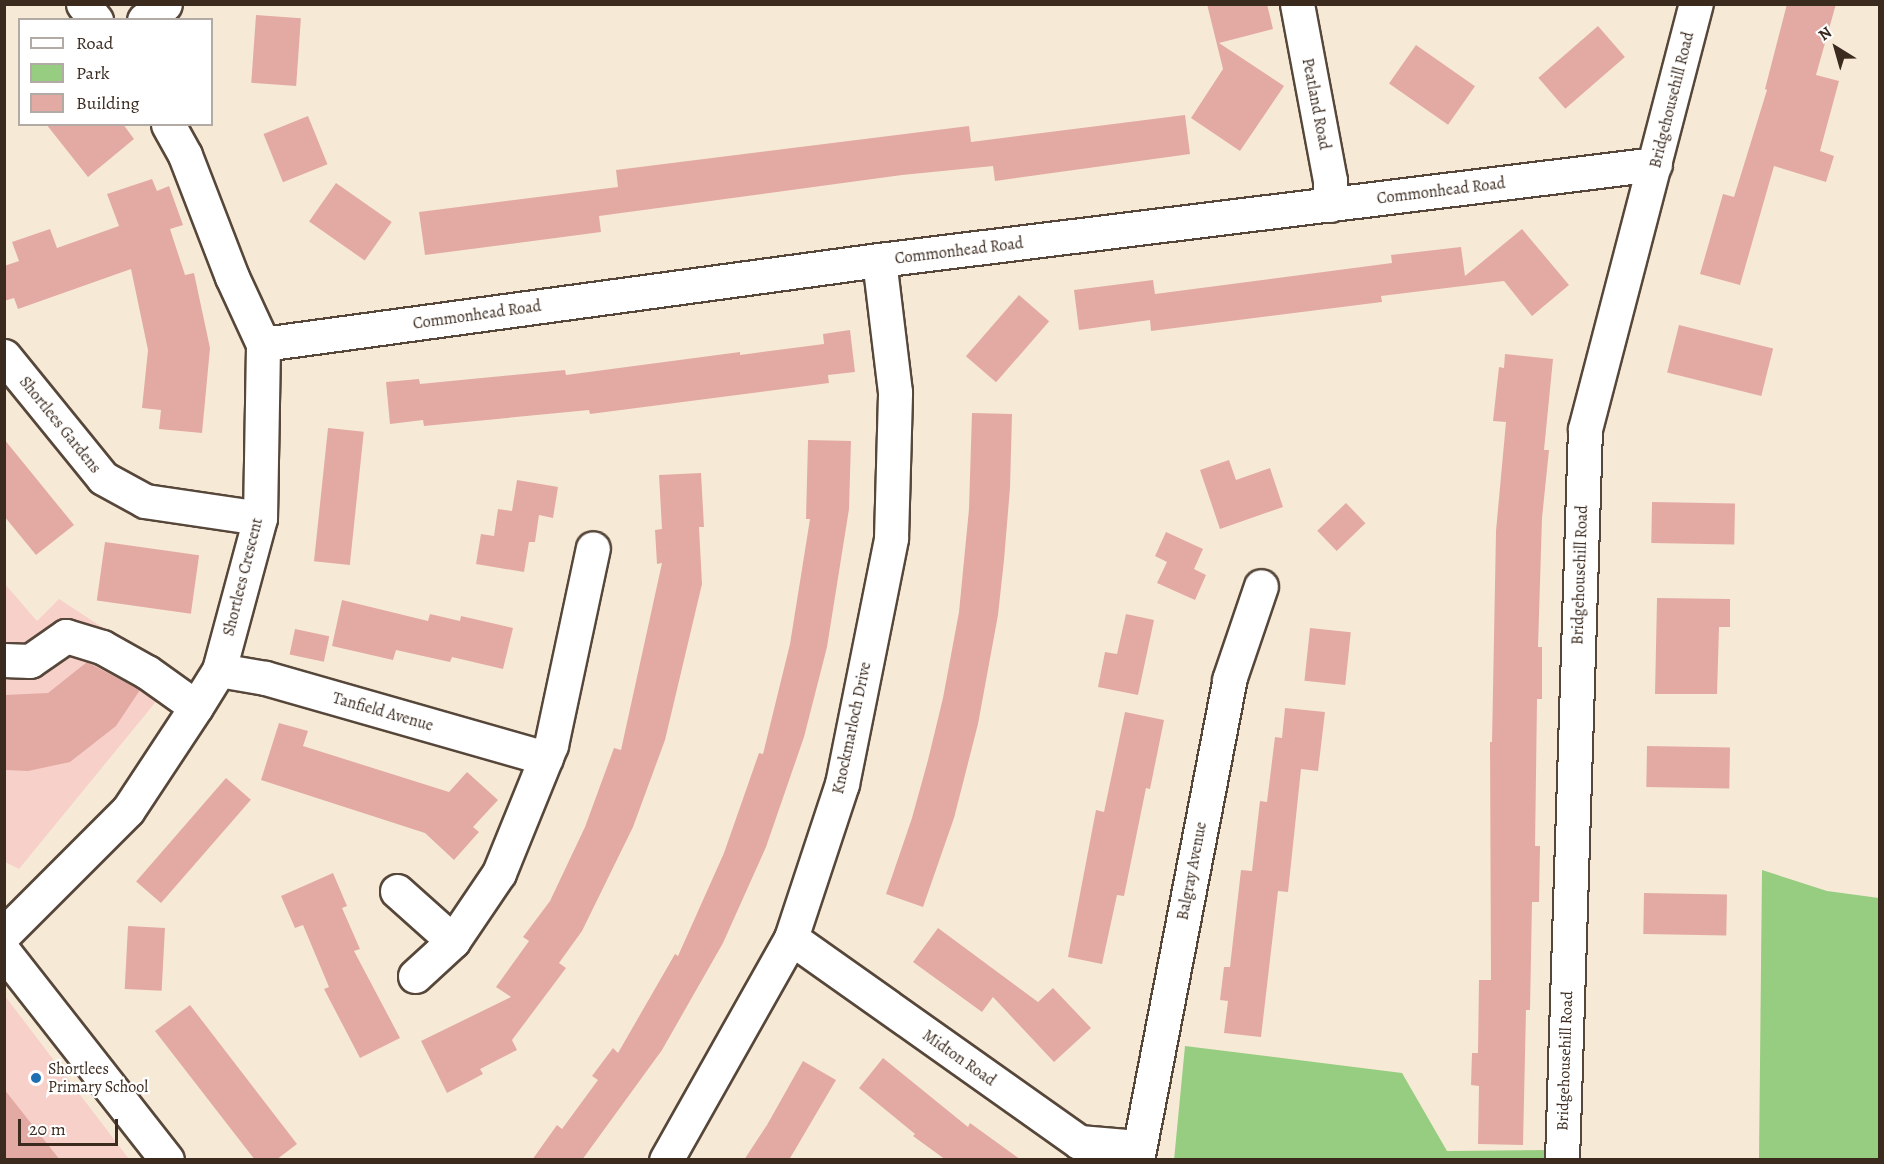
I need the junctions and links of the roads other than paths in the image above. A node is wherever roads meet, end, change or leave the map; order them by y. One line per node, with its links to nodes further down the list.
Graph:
1 (83, 4): 5 (street)
2 (165, 4): 6 (street)
3 (1297, 4): 9 (street, Peatland Road)
4 (1696, 4): 8 (street, Bridgehousehill Road)
5 (94, 18)
6 (147, 18)
7 (169, 126): 11 (street, Shortlees Crescent)
8 (1655, 164): 9 (street, Commonhead Road); 29 (street, Bridgehousehill Road)
9 (1330, 205): 10 (street, Commonhead Road)
10 (879, 260): 11 (street, Commonhead Road); 22 (street, Knockmarloch Drive)
11 (263, 344): 13 (street, Shortlees Crescent)
12 (4, 356): 13 (street, Shortlees Gardens)
13 (260, 518): 17 (street, Shortlees Crescent)
14 (593, 548): 19 (street)
15 (1261, 586): 26 (street, Balgray Avenue)
16 (4, 660): 18 (street)
17 (219, 670): 18 (street, Shortlees Crescent); 19 (street, Tanfield Avenue)
18 (196, 707): 21 (street, Shortlees Crescent)
19 (546, 758): 23 (street)
20 (398, 891): 23 (street)
21 (4, 934)
22 (791, 938): 26 (street, Midton Road); 28 (street, Knockmarloch Drive)
23 (453, 941): 25 (street)
24 (4, 952): 27 (street)
25 (415, 976)
26 (1138, 1153)
27 (167, 1160)
28 (666, 1160)
29 (1562, 1160)

